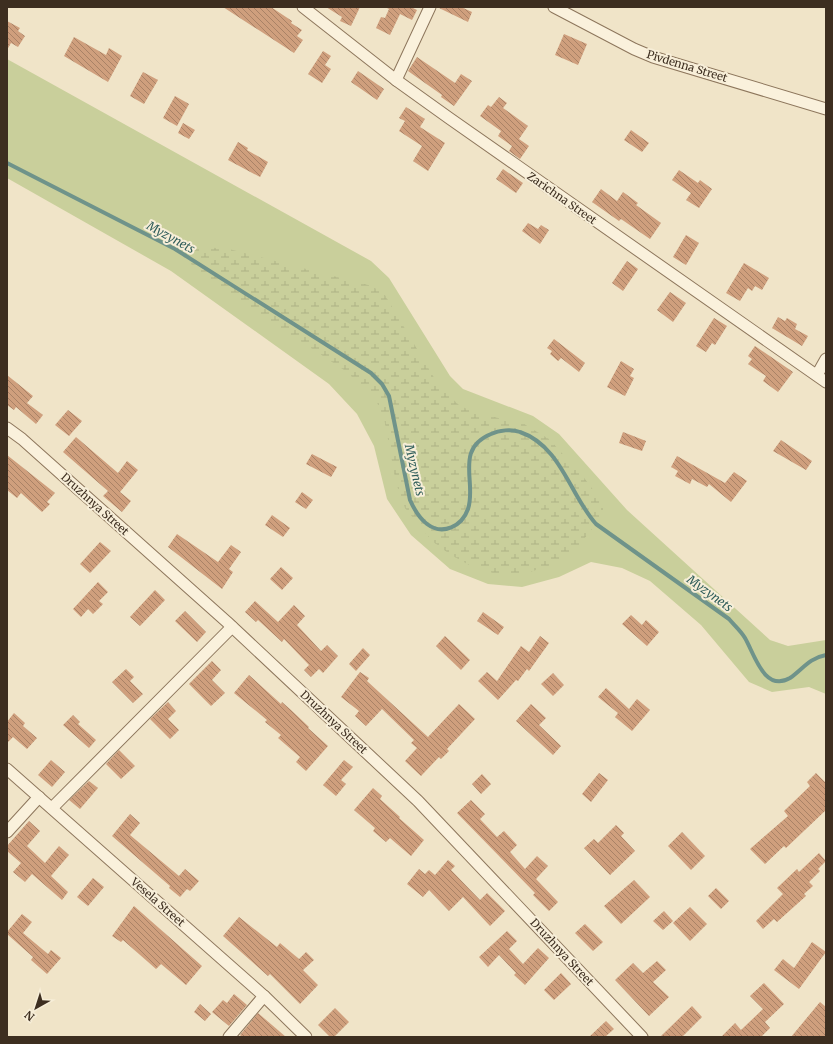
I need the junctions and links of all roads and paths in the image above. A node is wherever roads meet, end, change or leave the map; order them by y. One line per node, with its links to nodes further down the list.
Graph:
1 (303, 7): 4 (street, Zarichna Street)
2 (430, 7): 4 (street)
3 (554, 7): 5 (street, Pivdenna Street)
4 (396, 80): 7 (street, Zarichna Street)
5 (826, 109)
6 (826, 359): 7 (street)
7 (817, 375): 8 (street, Zarichna Street)
8 (826, 382)
9 (7, 428): 10 (street, Druzhnya Street)
10 (232, 626): 13 (street); 18 (street, Druzhnya Street)
11 (7, 769): 12 (street, Vesela Street)
12 (39, 797): 13 (street, Vesela Street); 14 (street)
13 (52, 808): 15 (street, Vesela Street)
14 (7, 832)
15 (264, 996): 16 (street); 17 (street, Vesela Street)
16 (229, 1037)
17 (306, 1037)
18 (642, 1037)

